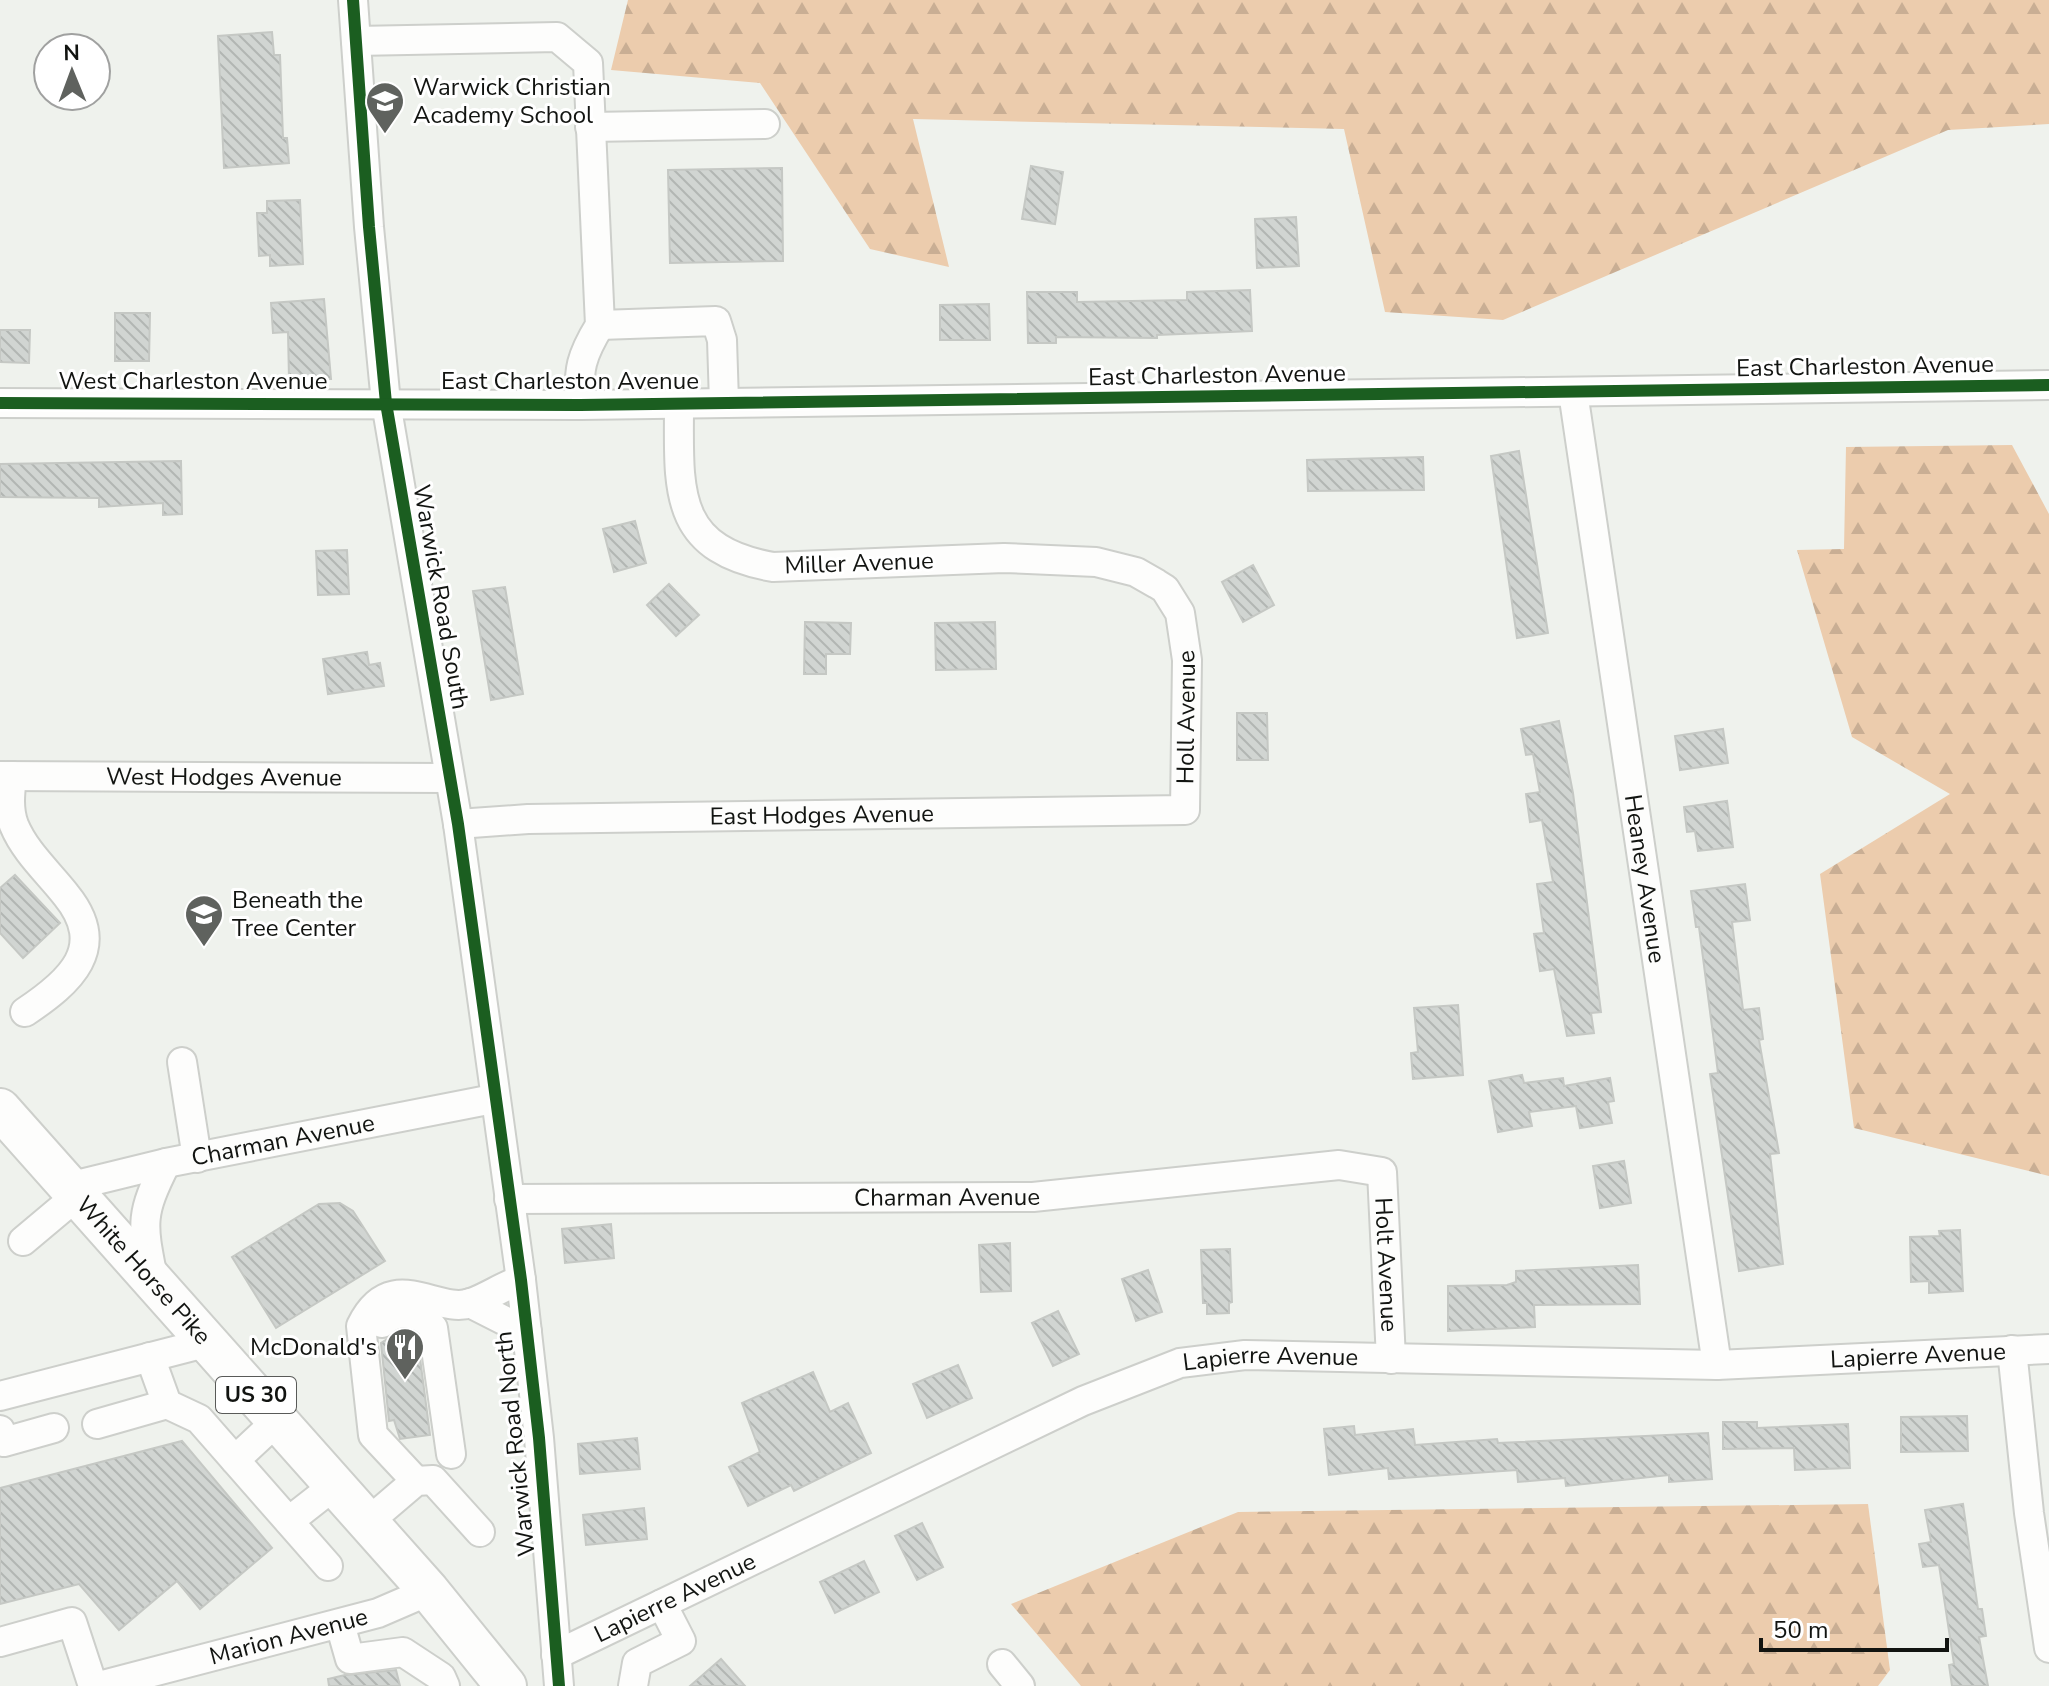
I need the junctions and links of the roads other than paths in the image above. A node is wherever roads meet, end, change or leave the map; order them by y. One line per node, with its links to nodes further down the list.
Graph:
1 (353, 0): 2 (street, Warwick Road South)
2 (356, 41): 4 (street); 10 (street, Warwick Road South)
3 (765, 124): 4 (street)
4 (590, 127): 5 (street)
5 (600, 325): 8 (street); 12 (street)
6 (2049, 385): 7 (street, East Charleston Avenue)
7 (1573, 392): 8 (street, East Charleston Avenue); 37 (street, Heaney Avenue)
8 (724, 402): 11 (street, East Charleston Avenue)
9 (0, 403): 10 (street, West Charleston Avenue)
10 (386, 403): 12 (street, East Charleston Avenue); 15 (street, Warwick Road South)
11 (679, 403): 12 (street, East Charleston Avenue); 13 (street, Miller Avenue)
12 (580, 405)
13 (1157, 584): 16 (street, Holl Avenue)
14 (6, 776): 15 (street, West Hodges Avenue); 18 (street)
15 (449, 778): 17 (street, Warwick Road South)
16 (1185, 810): 17 (street, East Hodges Avenue)
17 (458, 824): 20 (street, Warwick Road South)
18 (25, 1012)
19 (182, 1062): 22 (street)
20 (493, 1099): 22 (street, Charman Avenue); 26 (street, Warwick Road South)
21 (7, 1127): 25 (highway, White Horse Pike / US 30)
22 (197, 1158): 23 (street, Charman Avenue)
23 (166, 1163): 25 (street, Charman Avenue); 28 (street)
24 (1382, 1172): 26 (street, Charman Avenue); 36 (street, Holt Avenue)
25 (75, 1190): 27 (street); 28 (highway, White Horse Pike / US 30)
26 (509, 1199): 29 (street, Warwick Road North)
27 (23, 1241)
28 (153, 1278): 32 (highway, White Horse Pike / US 30)
29 (521, 1280): 30 (street); 31 (street, Warwick Road North)
30 (462, 1304): 31 (street); 44 (street); 45 (street)
31 (527, 1332): 59 (street, Warwick Road North)
32 (209, 1342): 35 (street); 40 (highway, White Horse Pike / US 30)
33 (2049, 1349): 34 (street, Lapierre Avenue)
34 (2012, 1350): 37 (street, Lapierre Avenue); 57 (street)
35 (150, 1357): 38 (street); 39 (street)
36 (1391, 1359): 37 (street, Lapierre Avenue); 54 (street, Lapierre Avenue)
37 (1717, 1365)
38 (0, 1396)
39 (167, 1404): 41 (street); 46 (street)
40 (278, 1420): 46 (street); 48 (highway, White Horse Pike / US 30)
41 (97, 1424)
42 (54, 1428): 43 (street)
43 (1, 1438)
44 (384, 1448): 45 (street); 47 (street)
45 (451, 1454): 47 (street)
46 (235, 1460): 49 (street)
47 (424, 1481): 50 (street); 51 (street)
48 (335, 1485): 49 (street); 50 (highway, White Horse Pike / US 30)
49 (289, 1521): 52 (street)
50 (368, 1522): 53 (highway, White Horse Pike / US 30)
51 (480, 1532)
52 (328, 1566)
53 (429, 1591): 55 (street, Marion Avenue); 58 (highway, White Horse Pike / US 30)
54 (662, 1604): 59 (street, Lapierre Avenue); 65 (street)
55 (340, 1624): 61 (street); 62 (street, Marion Avenue)
56 (0, 1642): 62 (street)
57 (2049, 1648)
58 (476, 1650): 61 (street); 63 (highway, White Horse Pike / US 30)
59 (556, 1655): 64 (street, Warwick Road North)
60 (1002, 1664): 66 (street)
61 (443, 1682)
62 (96, 1686)
63 (506, 1686)
64 (559, 1686)
65 (633, 1686)
66 (1020, 1686)

